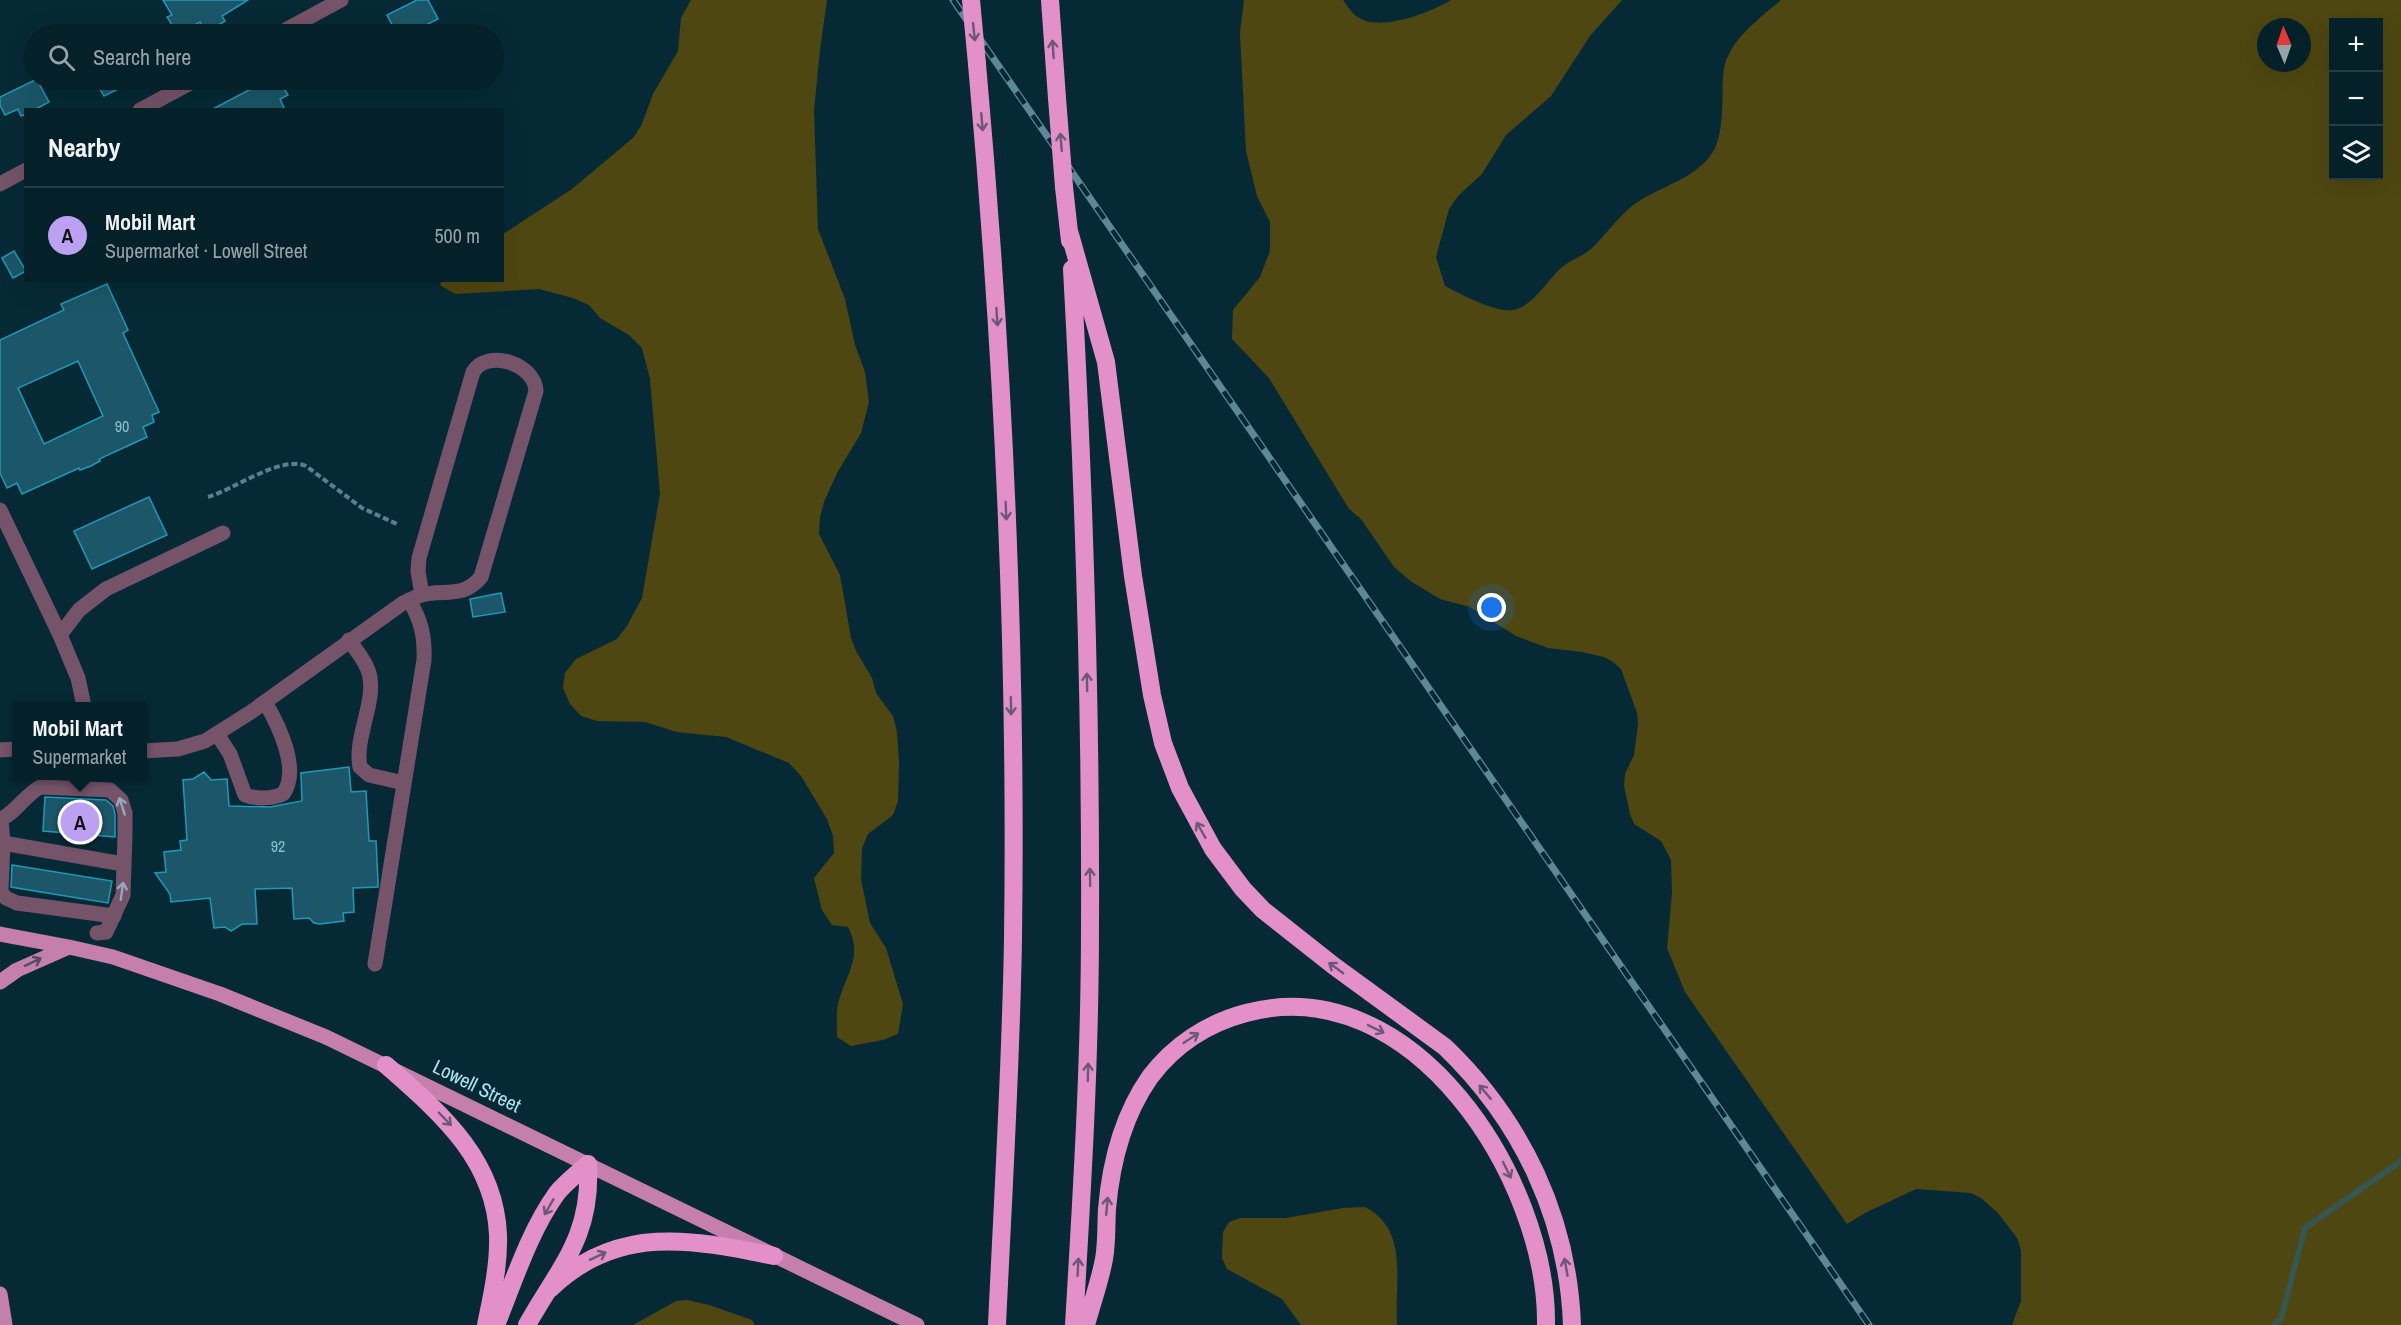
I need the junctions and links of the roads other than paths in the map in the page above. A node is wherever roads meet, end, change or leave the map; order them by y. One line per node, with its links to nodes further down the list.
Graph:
1 (341, 0): 4 (street)
2 (971, 0): 41 (highway, one-way to 41, bridge)
3 (1050, 0): 9 (highway, one-way to 3, bridge)
4 (297, 24)
5 (177, 90): 6 (street)
6 (144, 108)
7 (24, 171): 8 (street)
8 (0, 184)
9 (1069, 231): 42 (highway, one-way to 9); 45 (highway, one-way to 9)
10 (0, 510): 13 (street)
11 (224, 532): 13 (street)
12 (416, 598): 12 (street); 14 (street); 19 (street)
13 (60, 635): 15 (street)
14 (349, 640): 16 (street); 19 (street)
15 (83, 702)
16 (265, 702): 17 (street); 17 (street)
17 (217, 734): 18 (street)
18 (147, 751)
19 (404, 783): 29 (street)
20 (1, 819): 21 (street); 22 (street, one-way to 20)
21 (3, 843): 22 (street); 23 (street)
22 (123, 864): 24 (street, one-way to 22)
23 (95, 913): 24 (street); 25 (street)
24 (114, 916): 25 (street)
25 (97, 933): 28 (street)
26 (0, 934): 27 (main road, Lowell Street)
27 (69, 946): 28 (main road, Lowell Street); 30 (main road, one-way to 27)
28 (91, 952): 31 (main road, Lowell Street)
29 (375, 964)
30 (0, 982)
31 (386, 1065): 32 (main road, Lowell Street); 37 (highway, one-way to 37)
32 (588, 1164): 33 (main road, Lowell Street); 34 (highway); 38 (highway, one-way to 38)
33 (774, 1256): 34 (highway, one-way to 33); 40 (main road, Lowell Street)
34 (550, 1289): 39 (highway)
35 (0, 1294): 36 (main road)
36 (3, 1325)
37 (486, 1325)
38 (496, 1325)
39 (527, 1325)
40 (917, 1325)
41 (997, 1325)
42 (1074, 1325)
43 (1086, 1325): 44 (highway, one-way to 44)
44 (1546, 1325)
45 (1572, 1325)

